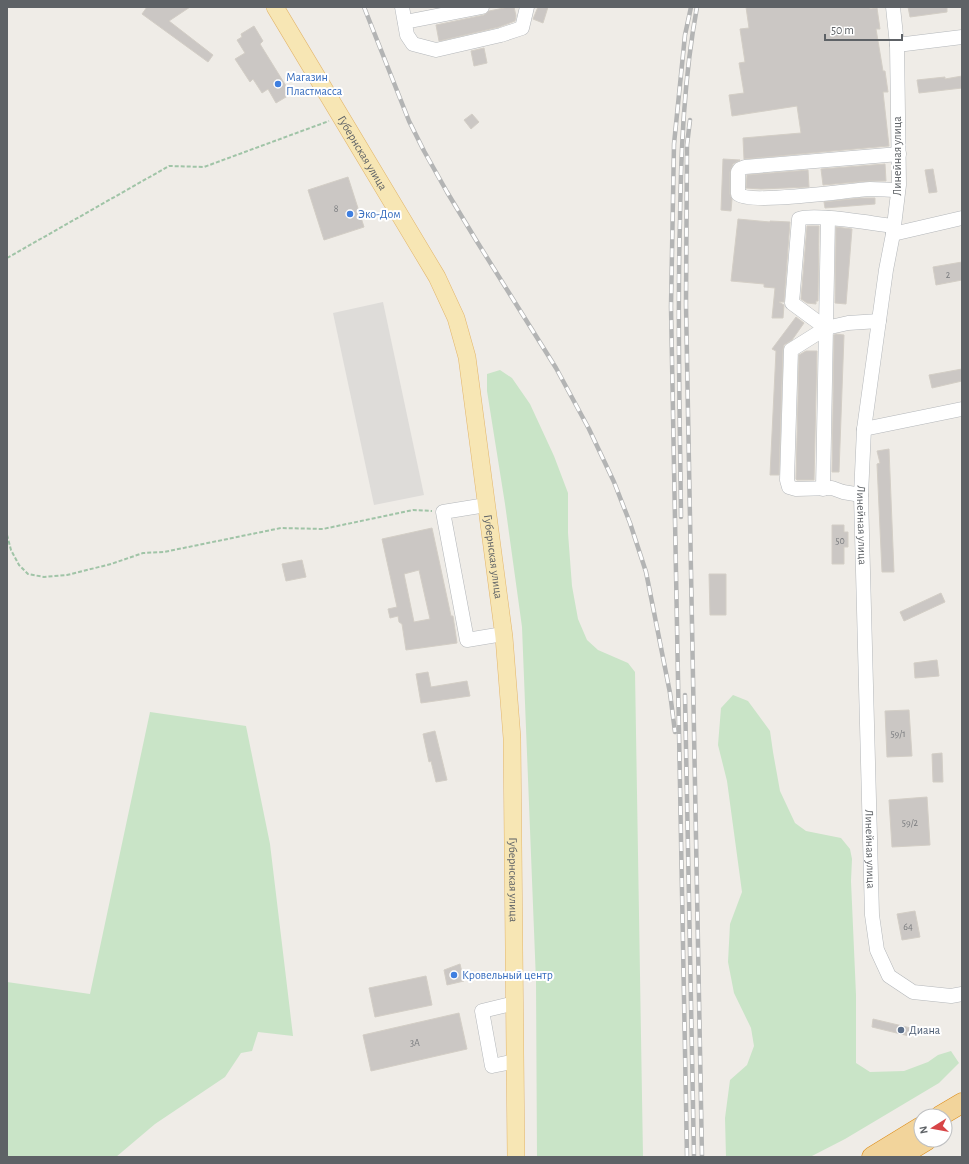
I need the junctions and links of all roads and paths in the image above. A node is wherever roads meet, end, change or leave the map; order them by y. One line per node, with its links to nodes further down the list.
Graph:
1 (275, 7): 9 (main road, Губернская улица)
2 (402, 7): 6 (street)
3 (482, 7): 6 (street)
4 (528, 7): 6 (street)
5 (893, 7): 8 (street, Линейная улица)
6 (405, 22)
7 (962, 37): 8 (street)
8 (897, 45): 10 (street, Линейная улица)
9 (341, 117): 15 (path); 22 (main road, Губернская улица)
10 (899, 154): 11 (street, Линейная улица); 11 (street)
11 (898, 190): 14 (street, Линейная улица)
12 (828, 218): 14 (street); 17 (street); 17 (street)
13 (962, 218): 14 (street)
14 (893, 230): 16 (street, Линейная улица)
15 (7, 258)
16 (879, 321): 17 (street); 19 (street, Линейная улица)
17 (826, 328): 20 (street); 20 (street)
18 (962, 409): 19 (street)
19 (864, 429): 21 (street, Линейная улица)
20 (823, 489): 21 (street)
21 (861, 495): 26 (street, Линейная улица)
22 (486, 504): 23 (street); 25 (main road, Губернская улица)
23 (443, 512): 24 (path); 25 (street)
24 (7, 535)
25 (503, 634): 27 (main road, Губернская улица)
26 (956, 995)
27 (515, 1003): 28 (main road, Губернская улица); 28 (street)
28 (516, 1061): 35 (main road, Губернская улица)
29 (962, 1102): 30 (highway)
30 (953, 1108)
31 (962, 1118): 32 (highway)
32 (953, 1124)
33 (913, 1132): 36 (highway)
34 (914, 1148): 37 (highway)
35 (516, 1157)
36 (872, 1157)
37 (899, 1157)

